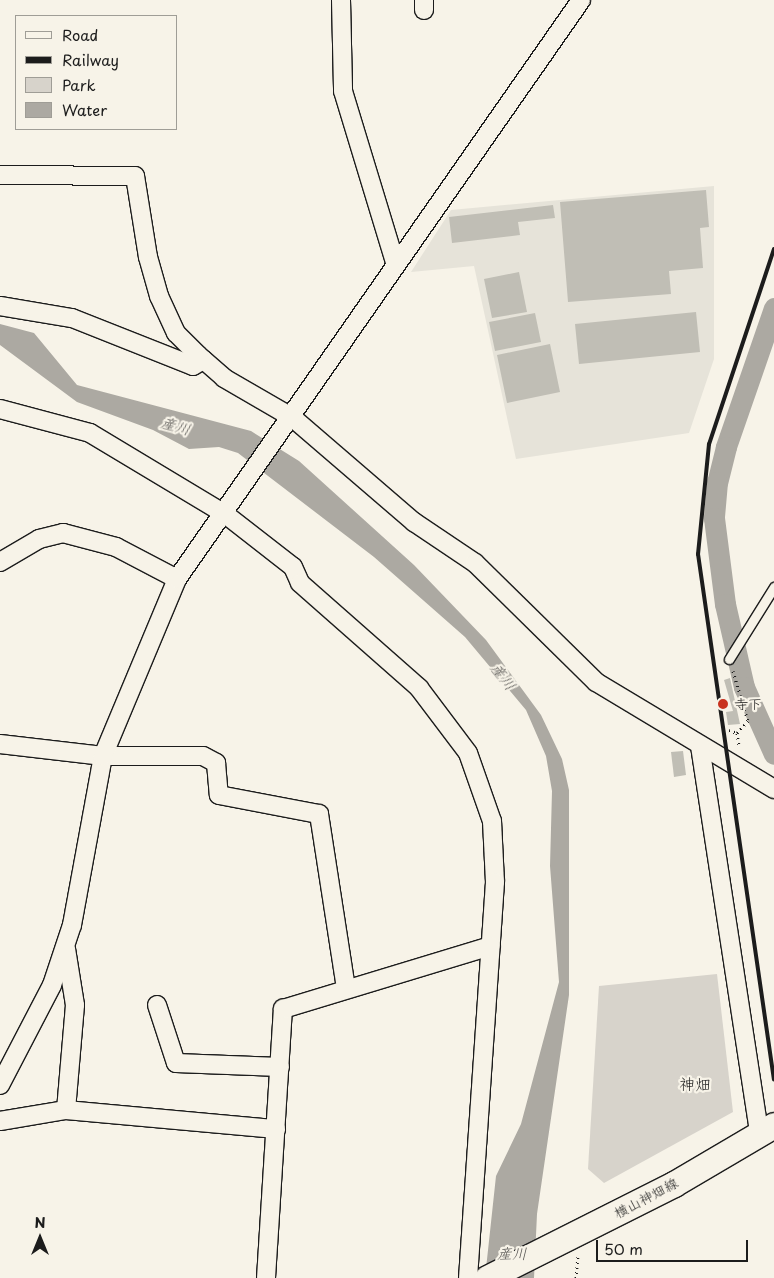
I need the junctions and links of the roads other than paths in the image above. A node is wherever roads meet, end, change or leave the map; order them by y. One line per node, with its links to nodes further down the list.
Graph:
1 (341, 0): 4 (street)
2 (581, 0): 4 (street)
3 (0, 175): 6 (street)
4 (395, 262): 8 (street)
5 (0, 306): 6 (street)
6 (203, 360): 8 (street)
7 (0, 409): 9 (street)
8 (293, 418): 9 (street); 15 (street)
9 (228, 510): 11 (street); 19 (street)
10 (0, 562): 11 (street)
11 (177, 579): 16 (street)
12 (774, 587): 13 (lane)
13 (730, 657)
14 (0, 744): 16 (street)
15 (700, 746): 17 (street); 27 (street)
16 (103, 756): 18 (street); 20 (street)
17 (774, 789)
18 (65, 944): 23 (street); 24 (street)
19 (490, 946): 20 (street); 29 (street)
20 (346, 988): 22 (street)
21 (157, 1005): 22 (street)
22 (280, 1067): 26 (street)
23 (0, 1085)
24 (66, 1110): 25 (street); 26 (street)
25 (0, 1121)
26 (276, 1129): 28 (street)
27 (767, 1129): 30 (street, 横山神畑線)
28 (266, 1278)
29 (468, 1278)
30 (487, 1278)

